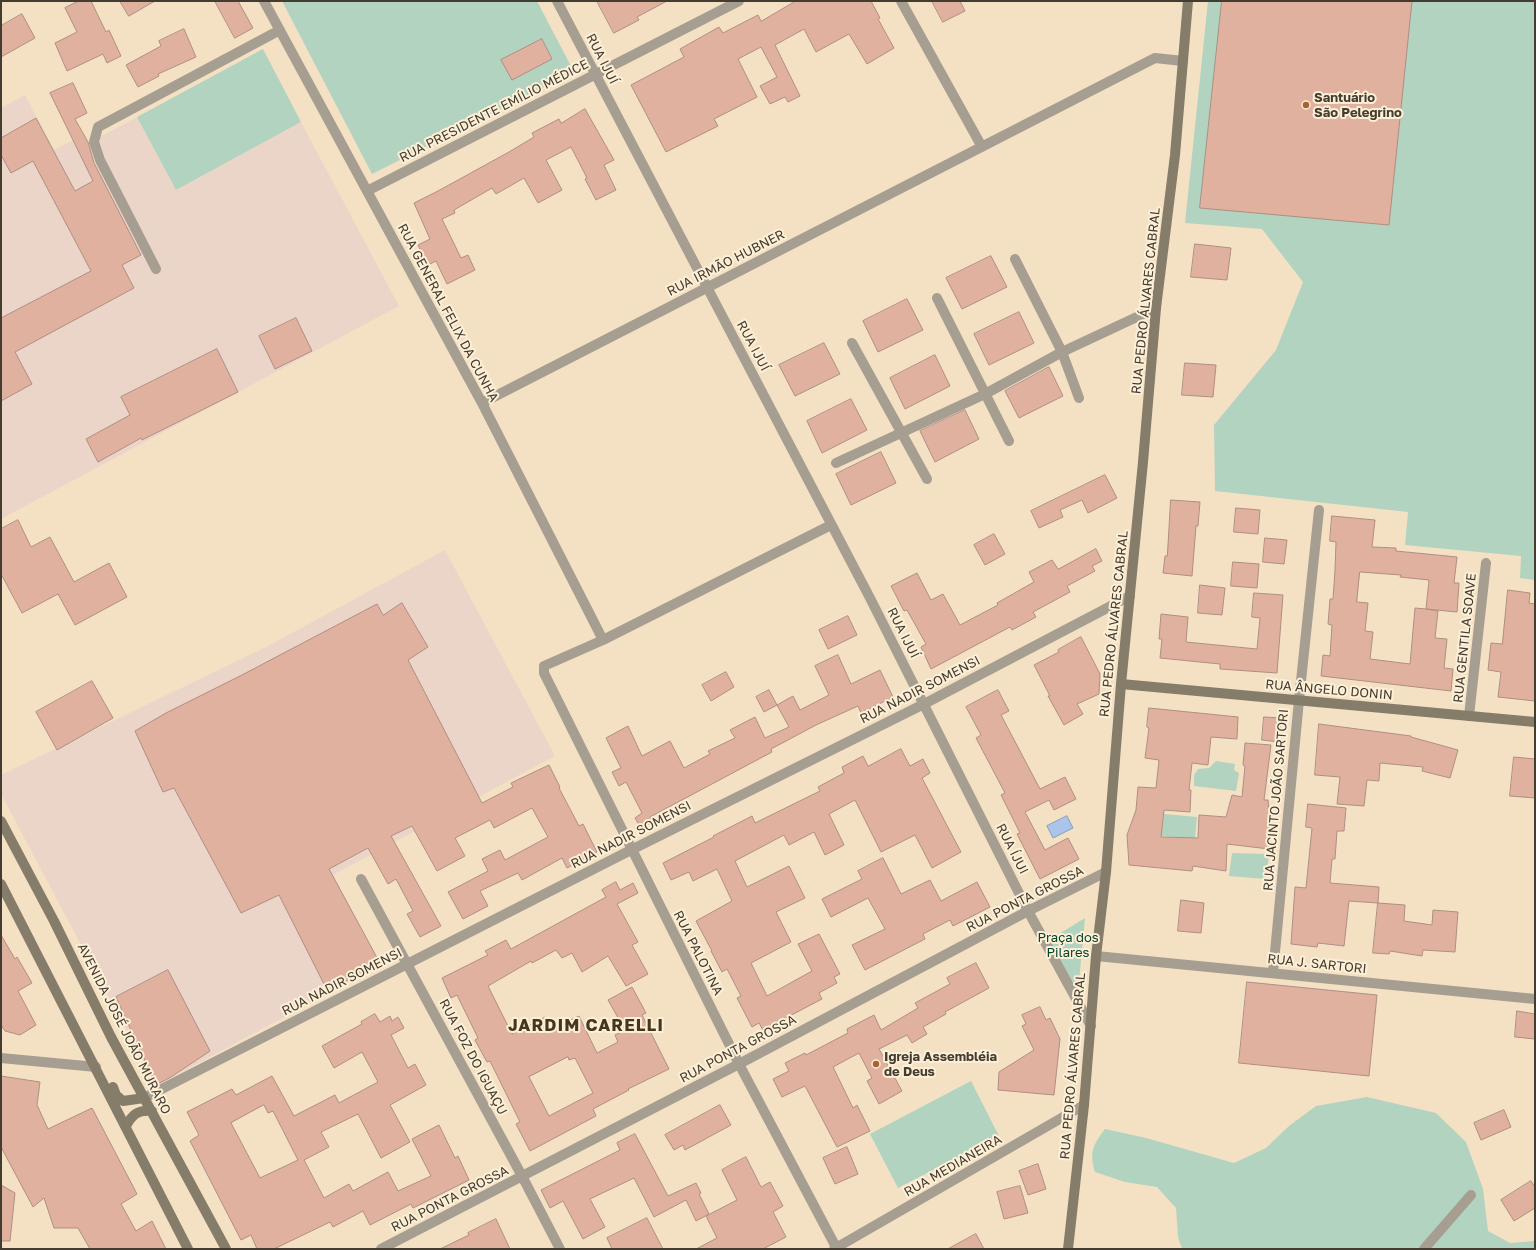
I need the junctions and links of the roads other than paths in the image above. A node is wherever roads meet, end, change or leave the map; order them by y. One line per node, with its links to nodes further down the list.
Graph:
1 (264, 1): 6 (street, RUA GENERAL FELIX DA CUNHA)
2 (557, 1): 8 (street, RUA IJUÍ)
3 (740, 1): 8 (street, RUA PRESIDENTE EMÍLIO MÉDICE)
4 (901, 1): 9 (street)
5 (1188, 1): 7 (street, RUA PEDRO ÁLVARES CABRAL)
6 (280, 30): 10 (street, RUA GENERAL FELIX DA CUNHA); 12 (street)
7 (1183, 61): 9 (street, RUA IRMÃO HUBNER); 15 (street, RUA PEDRO ÁLVARES CABRAL)
8 (595, 74): 10 (street, RUA PRESIDENTE EMÍLIO MÉDICE); 13 (street, RUA IJUÍ)
9 (982, 147): 13 (street, RUA IRMÃO HUBNER)
10 (367, 191): 20 (street, RUA GENERAL FELIX DA CUNHA)
11 (1015, 259): 17 (street)
12 (156, 269)
13 (708, 288): 20 (street, RUA IRMÃO HUBNER); 26 (street, RUA IJUÍ)
14 (937, 298): 18 (street)
15 (1156, 308): 17 (street); 28 (street, RUA PEDRO ÁLVARES CABRAL)
16 (852, 343): 21 (street)
17 (1062, 352): 18 (street); 19 (street)
18 (985, 394): 21 (street); 22 (street)
19 (1079, 398)
20 (482, 403): 29 (street, RUA GENERAL FELIX DA CUNHA)
21 (901, 432): 23 (street); 24 (street)
22 (1009, 441)
23 (836, 463)
24 (927, 479)
25 (1319, 510): 31 (street, RUA JACINTO JOÃO SARTORI)
26 (831, 525): 29 (street); 32 (street, RUA IJUÍ)
27 (1486, 563): 33 (street, RUA GENTILA SOAVE)
28 (1130, 596): 30 (street, RUA PEDRO ÁLVARES CABRAL); 32 (street, RUA NADIR SOMENSI)
29 (603, 640): 36 (street, RUA PALOTINA)
30 (1121, 684): 31 (street, RUA ÂNGELO DONIN); 37 (street, RUA PEDRO ÁLVARES CABRAL)
31 (1299, 700): 33 (street, RUA ÂNGELO DONIN); 43 (street, RUA JACINTO JOÃO SARTORI)
32 (924, 704): 36 (street, RUA NADIR SOMENSI); 40 (street, RUA ÍJUI)
33 (1469, 716): 34 (street, RUA ÂNGELO DONIN)
34 (1535, 722)
35 (1, 821): 49 (street, AVENIDA JOSÉ JOÃO MURARO)
36 (631, 850): 42 (street, RUA NADIR SOMENSI); 47 (street, RUA PALOTINA)
37 (1106, 872): 40 (street, RUA PONTA GROSSA); 41 (street, RUA PEDRO ÁLVARES CABRAL)
38 (361, 879): 42 (street, RUA FOZ DO IGUAÇU)
39 (1, 884): 48 (street)
40 (1028, 911): 45 (street, RUA ÍJUI); 47 (street, RUA PONTA GROSSA)
41 (1096, 956): 43 (street, RUA J. SARTORI); 45 (street, RUA PEDRO ÁLVARES CABRAL)
42 (408, 963): 49 (street, RUA NADIR SOMENSI); 53 (street, RUA FOZ DO IGUAÇU)
43 (1273, 973): 44 (street, RUA J. SARTORI)
44 (1535, 999)
45 (1091, 1026): 50 (street, RUA PEDRO ÁLVARES CABRAL)
46 (1, 1058): 48 (street)
47 (739, 1064): 53 (street, RUA PONTA GROSSA); 59 (street, RUA PALOTINA)
48 (96, 1067): 49 (street); 52 (street)
49 (144, 1098): 51 (street, AVENIDA JOSÉ JOÃO MURARO)
50 (1084, 1105): 59 (street, RUA MEDIANEIRA); 60 (street, RUA PEDRO ÁLVARES CABRAL)
51 (152, 1111): 52 (street); 56 (street, AVENIDA JOSÉ JOÃO MURARO)
52 (126, 1126): 55 (street)
53 (522, 1176): 57 (street, RUA PONTA GROSSA); 58 (street, RUA FOZ DO IGUAÇU)
54 (1471, 1195): 61 (street)
55 (188, 1249)
56 (226, 1249)
57 (381, 1249)
58 (560, 1249)
59 (836, 1249)
60 (1068, 1249)
61 (1424, 1249)

